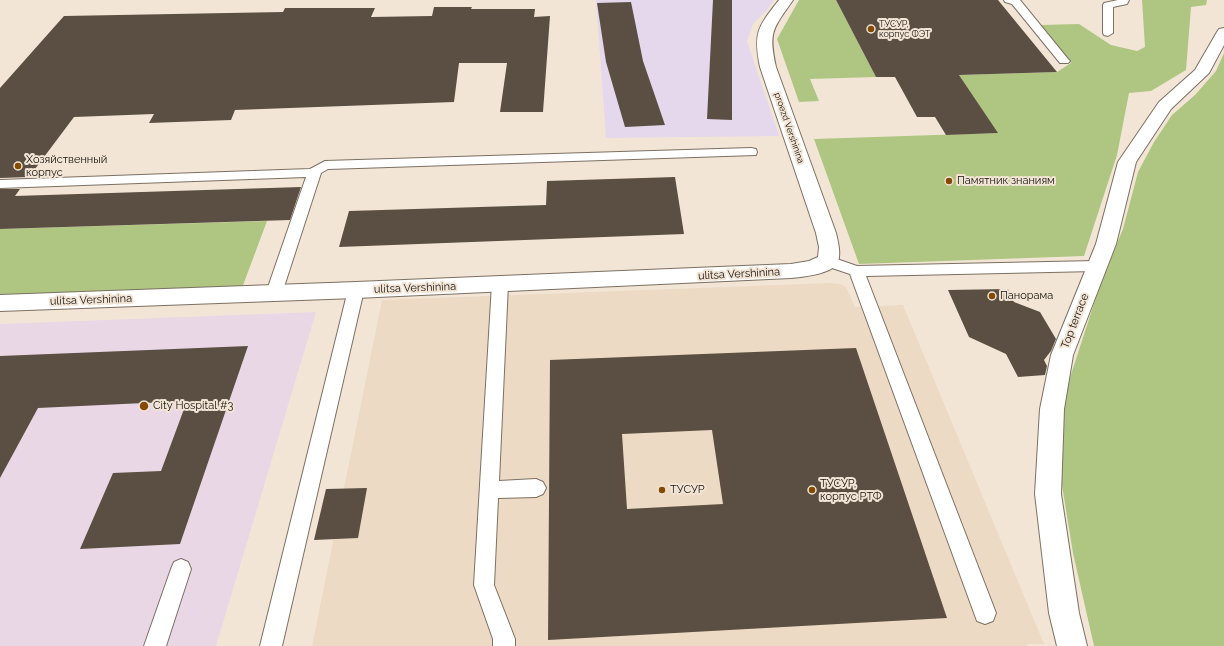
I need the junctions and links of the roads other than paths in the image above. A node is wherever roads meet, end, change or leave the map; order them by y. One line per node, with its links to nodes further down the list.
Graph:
1 (786, 0): 10 (street, proezd Vershinina)
2 (1009, 0): 6 (lane)
3 (1124, 0): 5 (lane)
4 (1224, 32): 11 (street, Top terrace)
5 (1108, 33)
6 (1064, 61)
7 (751, 152): 8 (lane)
8 (314, 173): 9 (lane); 15 (lane)
9 (0, 184)
10 (828, 261): 12 (lane); 13 (street, ulitsa Vershinina)
11 (1096, 266): 12 (lane); 24 (street, Top terrace)
12 (856, 271): 20 (lane)
13 (500, 284): 14 (street, ulitsa Vershinina); 18 (lane)
14 (356, 290): 15 (street, ulitsa Vershinina); 22 (lane)
15 (274, 293): 16 (street, ulitsa Vershinina)
16 (0, 303)
17 (536, 488): 18 (lane)
18 (489, 490): 23 (lane)
19 (181, 569): 21 (lane)
20 (985, 613)
21 (155, 646)
22 (271, 646)
23 (504, 646)
24 (1072, 646)

